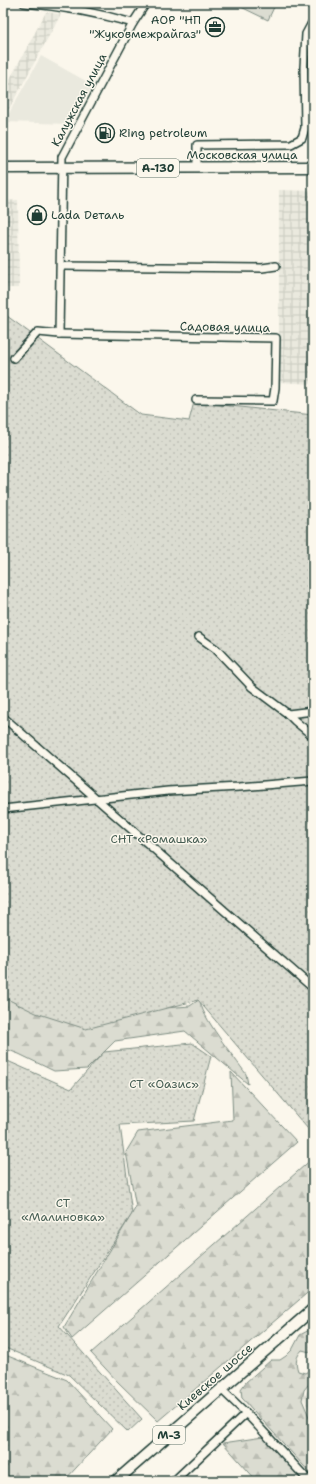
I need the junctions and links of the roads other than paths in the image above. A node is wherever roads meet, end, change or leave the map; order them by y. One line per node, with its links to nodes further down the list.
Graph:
1 (24, 3): 4 (street)
2 (146, 3): 4 (street, Калужская улица)
3 (313, 21): 7 (street)
4 (133, 24): 5 (street, Калужская улица)
5 (61, 167): 6 (highway, Московская улица / А-130); 7 (highway, Московская улица / А-130); 9 (street, Калужская улица)
6 (3, 168)
7 (196, 168): 8 (highway, Московская улица / А-130)
8 (313, 168)
9 (61, 266): 10 (street); 11 (street, Калужская улица)
10 (276, 266)
11 (59, 334): 12 (street); 13 (street, Садовая улица)
12 (14, 358)
13 (196, 400)
14 (199, 637): 16 (street)
15 (313, 711): 16 (street)
16 (288, 714): 18 (street)
17 (3, 717): 20 (street)
18 (313, 736)
19 (313, 781): 20 (street)
20 (96, 800): 21 (street); 22 (street)
21 (3, 809)
22 (313, 988)
23 (313, 1309): 24 (highway, Киевское шоссе / М-3)
24 (222, 1389): 25 (street); 26 (highway, Киевское шоссе / М-3)
25 (246, 1413): 27 (street); 28 (street)
26 (116, 1481)
27 (174, 1481)
28 (309, 1481)

